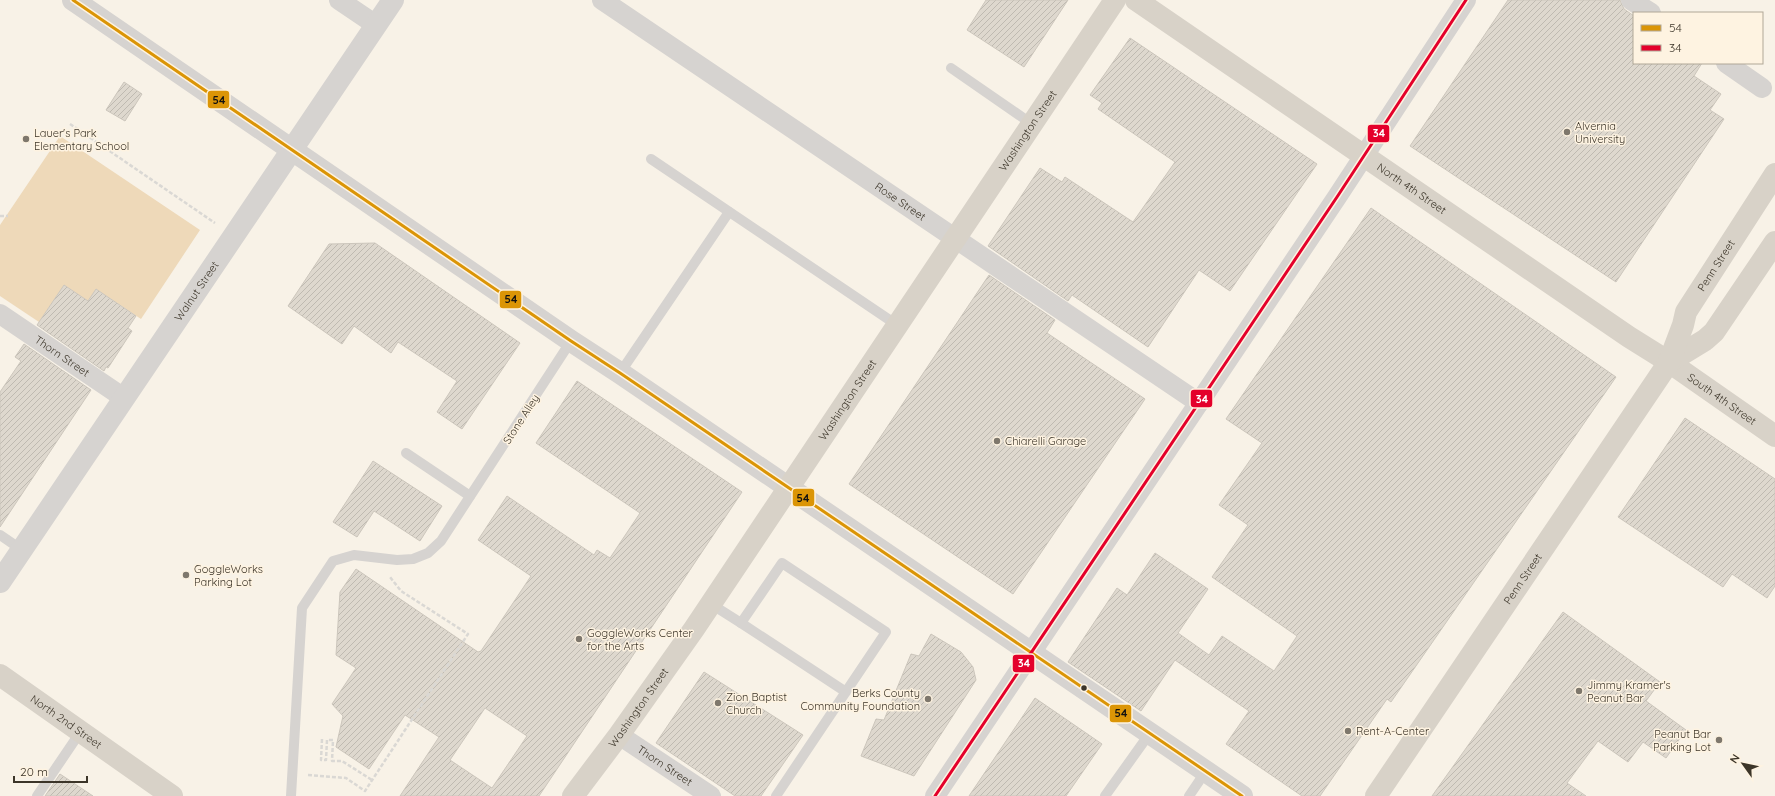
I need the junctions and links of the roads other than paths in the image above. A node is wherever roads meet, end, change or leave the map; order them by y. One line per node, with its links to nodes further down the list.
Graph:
1 (73, 0): 15 (street)
2 (339, 0): 10 (street)
3 (393, 0): 10 (street, Walnut Street)
4 (602, 0): 20 (street, Rose Street)
5 (1115, 0): 14 (main road, Washington Street)
6 (1136, 0): 16 (main road, North 4th Street)
7 (1466, 0): 16 (street)
8 (1631, 0): 9 (street)
9 (1649, 12)
10 (376, 25): 15 (street, Walnut Street)
11 (1727, 64): 13 (street)
12 (951, 68): 14 (lane)
13 (1762, 88)
14 (1032, 124): 20 (main road, Washington Street)
15 (292, 150): 24 (street); 27 (street, Walnut Street)
16 (1364, 155): 25 (main road, North 4th Street); 28 (street)
17 (650, 159): 19 (lane)
18 (1775, 174): 25 (main road, Penn Street)
19 (729, 212): 23 (lane); 26 (lane)
20 (955, 239): 23 (main road, Washington Street); 28 (street, Rose Street)
21 (1775, 242): 25 (main road, Penn Street)
22 (0, 314): 27 (street, Thorn Street)
23 (897, 325): 31 (main road, Washington Street)
24 (571, 341): 26 (street); 32 (lane, Stone Alley)
25 (1669, 362): 29 (main road, South 4th Street); 55 (main road, Penn Street)
26 (620, 373): 31 (street)
27 (124, 398): 34 (street, Walnut Street)
28 (1199, 403): 38 (street)
29 (1775, 436)
30 (406, 453): 32 (lane)
31 (789, 488): 36 (main road, Washington Street); 38 (street)
32 (470, 496): 47 (lane, Stone Alley)
33 (0, 535): 34 (lane)
34 (22, 550): 35 (street, Walnut Street)
35 (0, 582)
36 (711, 604): 37 (lane); 43 (main road, Washington Street)
37 (740, 623): 40 (lane); 40 (lane)
38 (1032, 653): 42 (street); 51 (street)
39 (0, 675): 41 (main road, North 2nd Street)
40 (846, 692): 50 (lane)
41 (80, 732): 45 (lane); 46 (main road, North 2nd Street)
42 (1150, 733): 44 (street); 52 (lane)
43 (619, 735): 48 (main road, Washington Street); 49 (street, Thorn Street)
44 (1206, 771): 53 (lane); 54 (street)
45 (37, 796)
46 (172, 796)
47 (291, 796)
48 (573, 796)
49 (711, 796)
50 (776, 796)
51 (935, 796)
52 (1105, 796)
53 (1189, 796)
54 (1242, 796)
55 (1376, 796)

